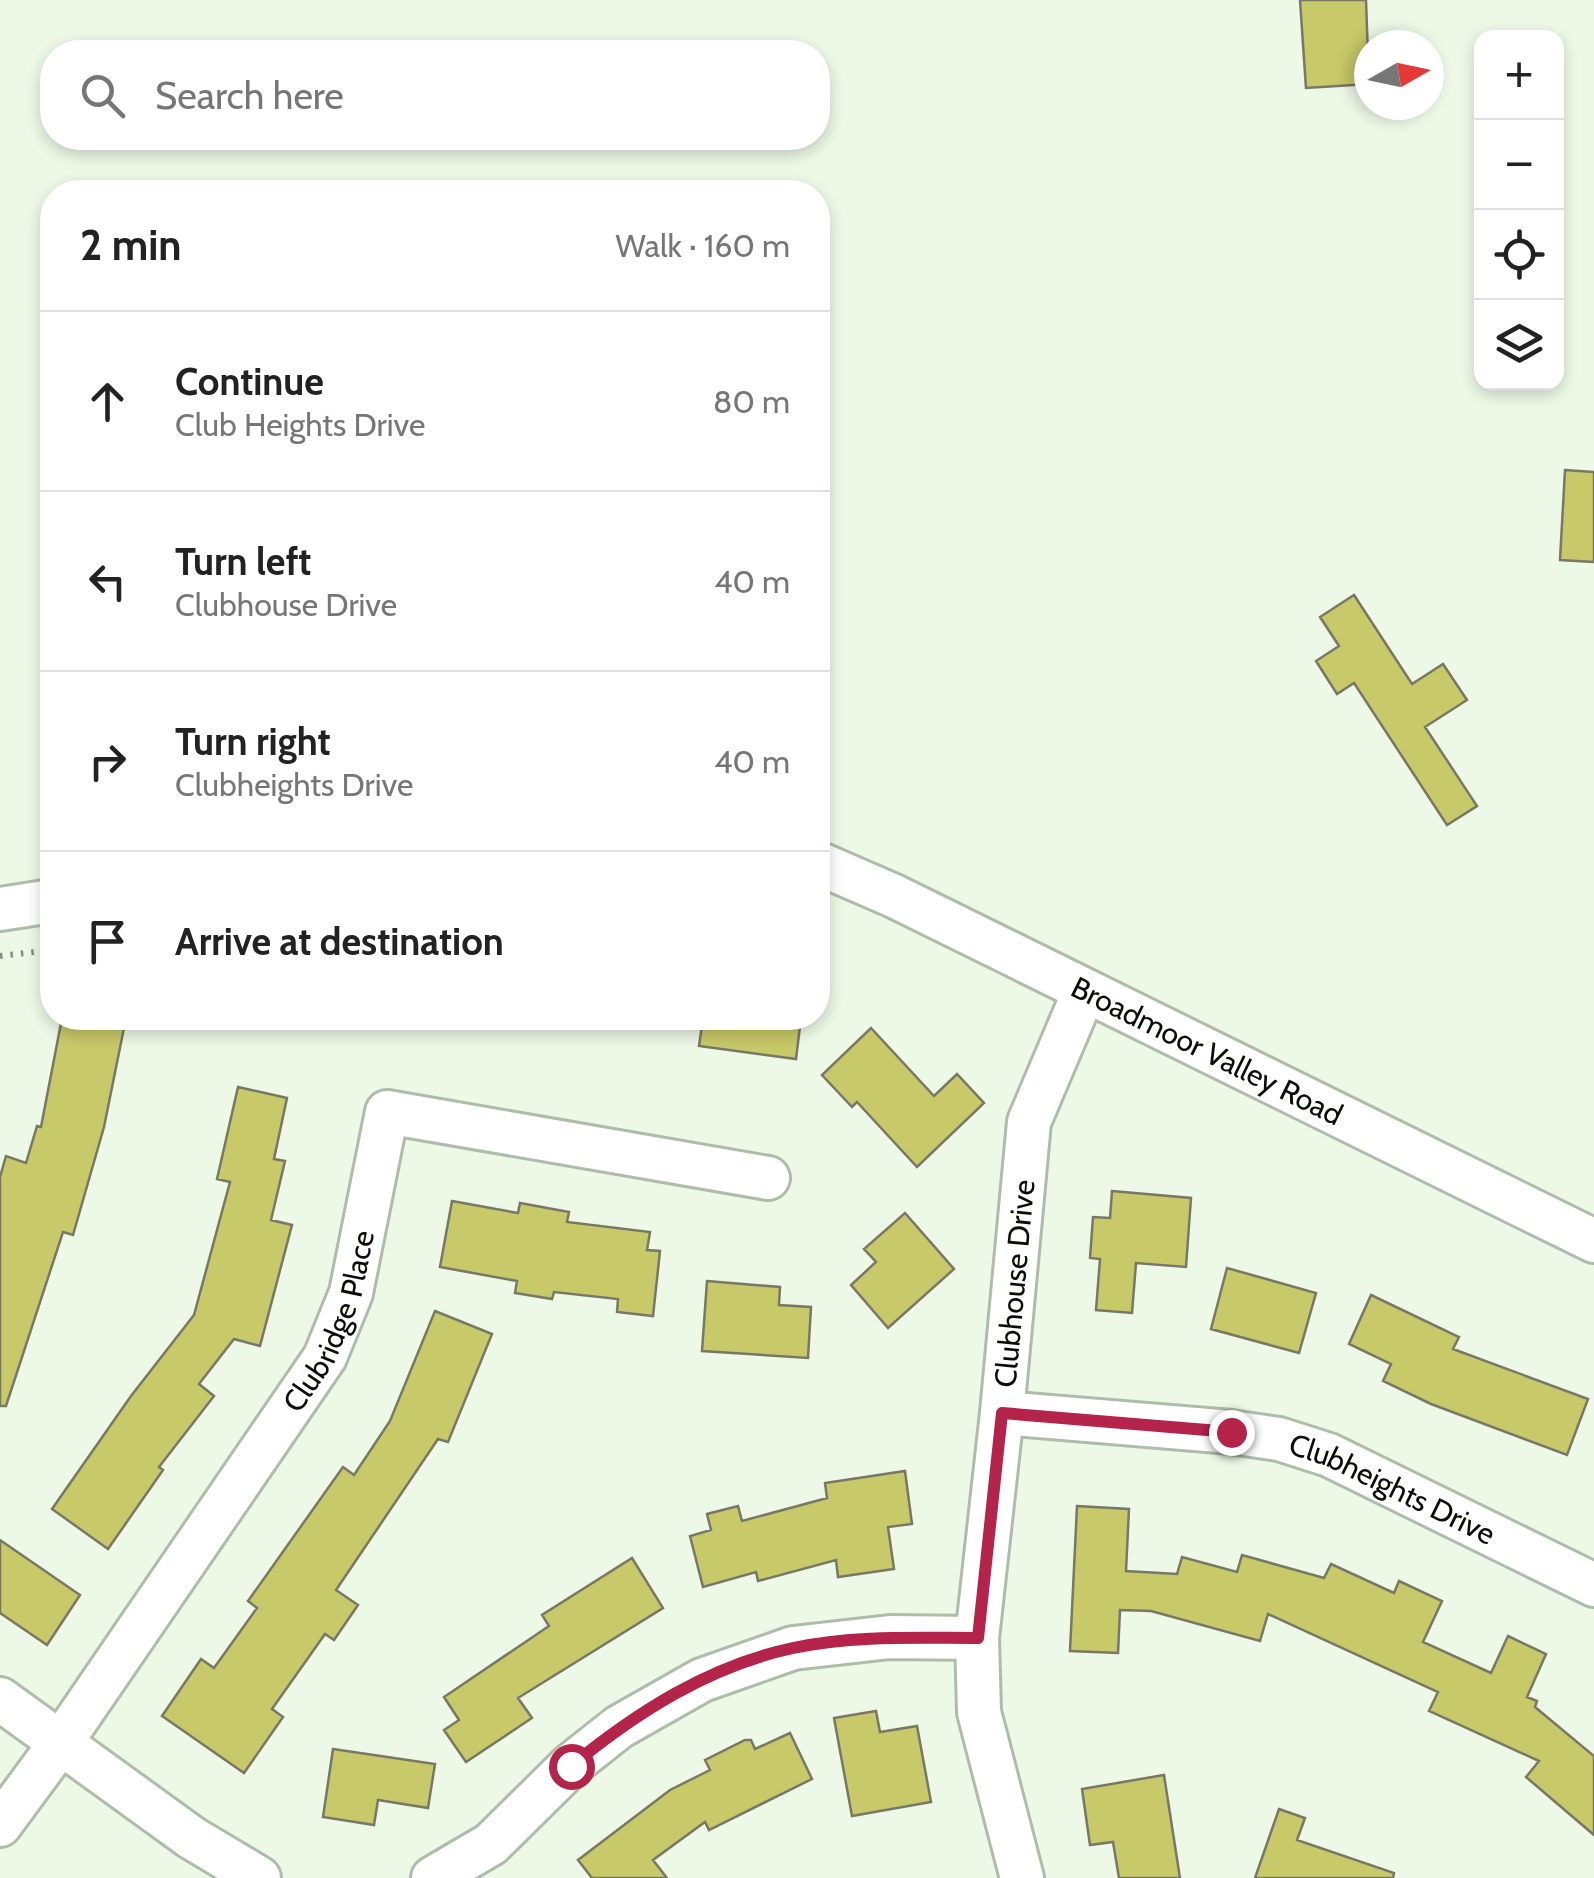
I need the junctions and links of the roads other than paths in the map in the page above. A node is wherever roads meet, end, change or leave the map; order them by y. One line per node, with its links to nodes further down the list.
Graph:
1 (830, 869): 4 (street, Broadmoor Valley Road)
2 (40, 904): 3 (street)
3 (0, 909)
4 (1084, 992): 6 (street, Broadmoor Valley Road); 7 (street, Clubhouse Drive)
5 (768, 1178): 11 (street, Clubridge Place)
6 (1594, 1240)
7 (1002, 1413): 8 (street, Clubheights Drive); 9 (street, Clubhouse Drive)
8 (1594, 1584)
9 (978, 1638): 14 (street); 15 (street, Clubhouse Drive)
10 (0, 1698): 11 (street)
11 (62, 1741): 12 (street, Clubridge Place); 13 (street)
12 (0, 1825)
13 (259, 1878)
14 (433, 1878)
15 (1022, 1878)

